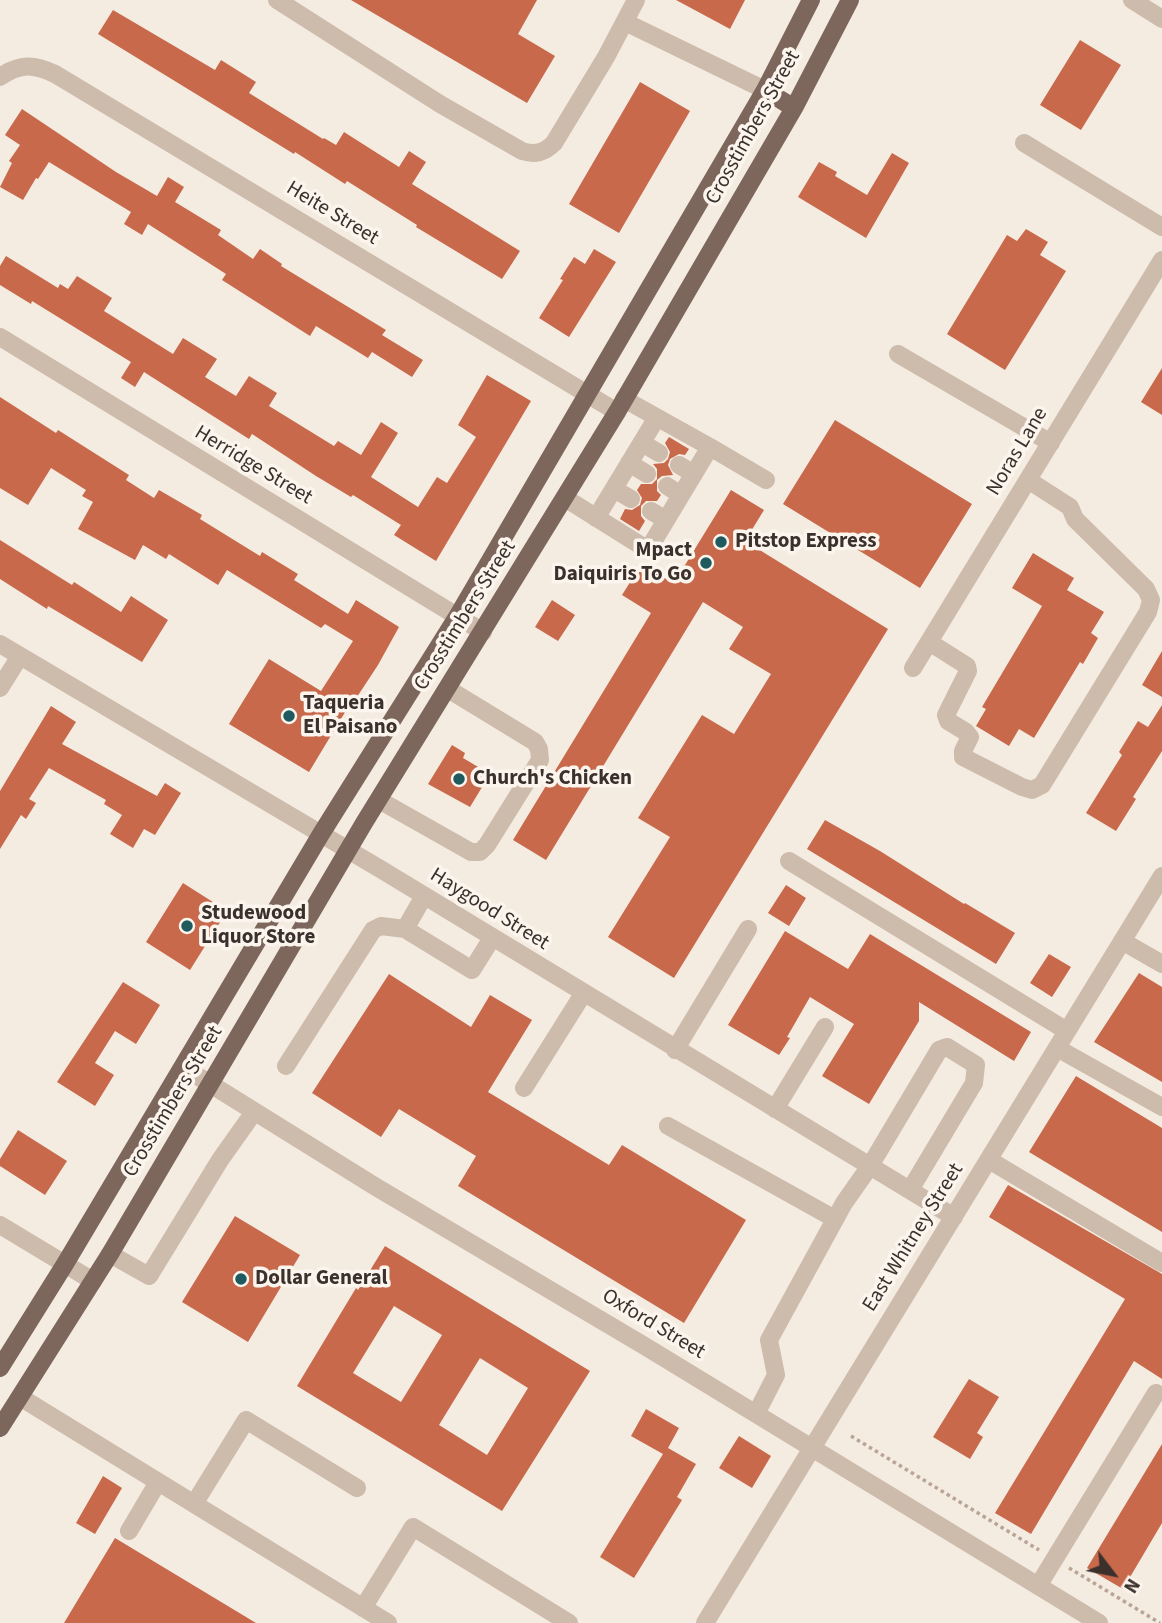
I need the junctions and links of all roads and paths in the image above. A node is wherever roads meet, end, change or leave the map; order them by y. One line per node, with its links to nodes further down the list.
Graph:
1 (277, 0): 7 (street)
2 (636, 0): 7 (street)
3 (811, 0): 9 (main road, Crosstimbers Street)
4 (850, 0): 10 (main road, Crosstimbers Street)
5 (1132, 0): 6 (street)
6 (1162, 19)
7 (625, 22): 9 (street)
8 (0, 77): 16 (street, Heite Street)
9 (765, 90): 10 (main road); 16 (main road, Crosstimbers Street)
10 (794, 108): 17 (main road, Crosstimbers Street)
11 (1024, 142): 12 (street)
12 (1162, 227)
13 (1162, 260): 20 (street, Noras Lane)
14 (0, 337): 31 (street, Herridge Street)
15 (898, 354): 20 (street)
16 (587, 394): 17 (street, Heite Street); 31 (main road, Crosstimbers Street)
17 (621, 406): 18 (street, Heite Street); 28 (main road, Crosstimbers Street)
18 (656, 419): 19 (street); 21 (street, Heite Street)
19 (642, 443): 22 (street); 23 (street)
20 (1051, 443): 26 (street, Noras Lane)
21 (710, 447): 25 (street, Heite Street); 30 (street)
22 (659, 453)
23 (629, 463): 24 (street); 27 (street)
24 (647, 474)
25 (766, 480)
26 (1028, 480): 33 (street, Noras Lane); 33 (street)
27 (614, 489): 29 (street); 30 (street)
28 (565, 498): 30 (street); 32 (main road, Crosstimbers Street)
29 (631, 499)
30 (596, 518)
31 (457, 617): 32 (street, Herridge Street); 40 (main road, Crosstimbers Street)
32 (483, 632): 38 (main road, Crosstimbers Street)
33 (929, 642): 36 (street, Noras Lane)
34 (0, 644): 35 (street, Haygood Street)
35 (20, 656): 37 (street); 40 (street, Haygood Street)
36 (914, 668)
37 (0, 688)
38 (448, 689): 39 (main road, Crosstimbers Street); 39 (street)
39 (379, 800): 41 (main road, Crosstimbers Street)
40 (321, 835): 41 (street, Haygood Street); 56 (main road, Crosstimbers Street)
41 (348, 850): 44 (street, Haygood Street); 57 (main road, Crosstimbers Street)
42 (789, 861): 52 (street)
43 (1162, 876): 48 (street, East Whitney Street)
44 (424, 896): 45 (street); 47 (street, Haygood Street)
45 (405, 929): 47 (street); 55 (street)
46 (748, 929): 54 (street)
47 (492, 938): 50 (street, Haygood Street)
48 (1122, 941): 49 (street); 52 (street, East Whitney Street)
49 (1162, 964)
50 (583, 994): 54 (street, Haygood Street); 58 (street)
51 (825, 1027): 60 (street)
52 (1067, 1031): 53 (street, East Whitney Street)
53 (1057, 1048): 59 (street); 63 (street, East Whitney Street)
54 (675, 1050): 60 (street, Haygood Street)
55 (286, 1066)
56 (183, 1068): 57 (street, Oxford Street); 71 (main road, Crosstimbers Street)
57 (211, 1085): 61 (street, Oxford Street); 69 (main road, Crosstimbers Street)
58 (524, 1088)
59 (1162, 1107)
60 (775, 1109): 64 (street, Haygood Street)
61 (254, 1112): 69 (street); 76 (street, Oxford Street)
62 (668, 1126): 67 (street)
63 (989, 1160): 66 (street, East Whitney Street); 70 (street)
64 (870, 1166): 65 (street, Haygood Street); 65 (street); 67 (street)
65 (910, 1190): 66 (street, Haygood Street)
66 (954, 1217): 79 (street, East Whitney Street)
67 (835, 1219): 76 (street)
68 (0, 1225): 71 (street)
69 (110, 1254): 72 (main road, Crosstimbers Street)
70 (1162, 1263)
71 (65, 1264): 72 (street); 73 (main road, Crosstimbers Street)
72 (93, 1281): 75 (main road, Crosstimbers Street)
73 (0, 1367)
74 (1156, 1393): 84 (street)
75 (20, 1397): 77 (main road, Crosstimbers Street); 80 (street)
76 (755, 1415): 79 (street, Oxford Street)
77 (0, 1428)
78 (851, 1436): 84 (path)
79 (812, 1448): 85 (street, Oxford Street); 87 (street, East Whitney Street)
80 (158, 1482): 82 (street); 83 (street)
81 (357, 1488): 82 (street)
82 (194, 1504): 86 (street)
83 (129, 1531)
84 (1054, 1559): 85 (street); 91 (path)
85 (1038, 1586): 90 (street, Oxford Street)
86 (363, 1608): 88 (street); 89 (street)
87 (710, 1622)
88 (388, 1623)
89 (569, 1623)
90 (1099, 1623)
91 (1160, 1623)

